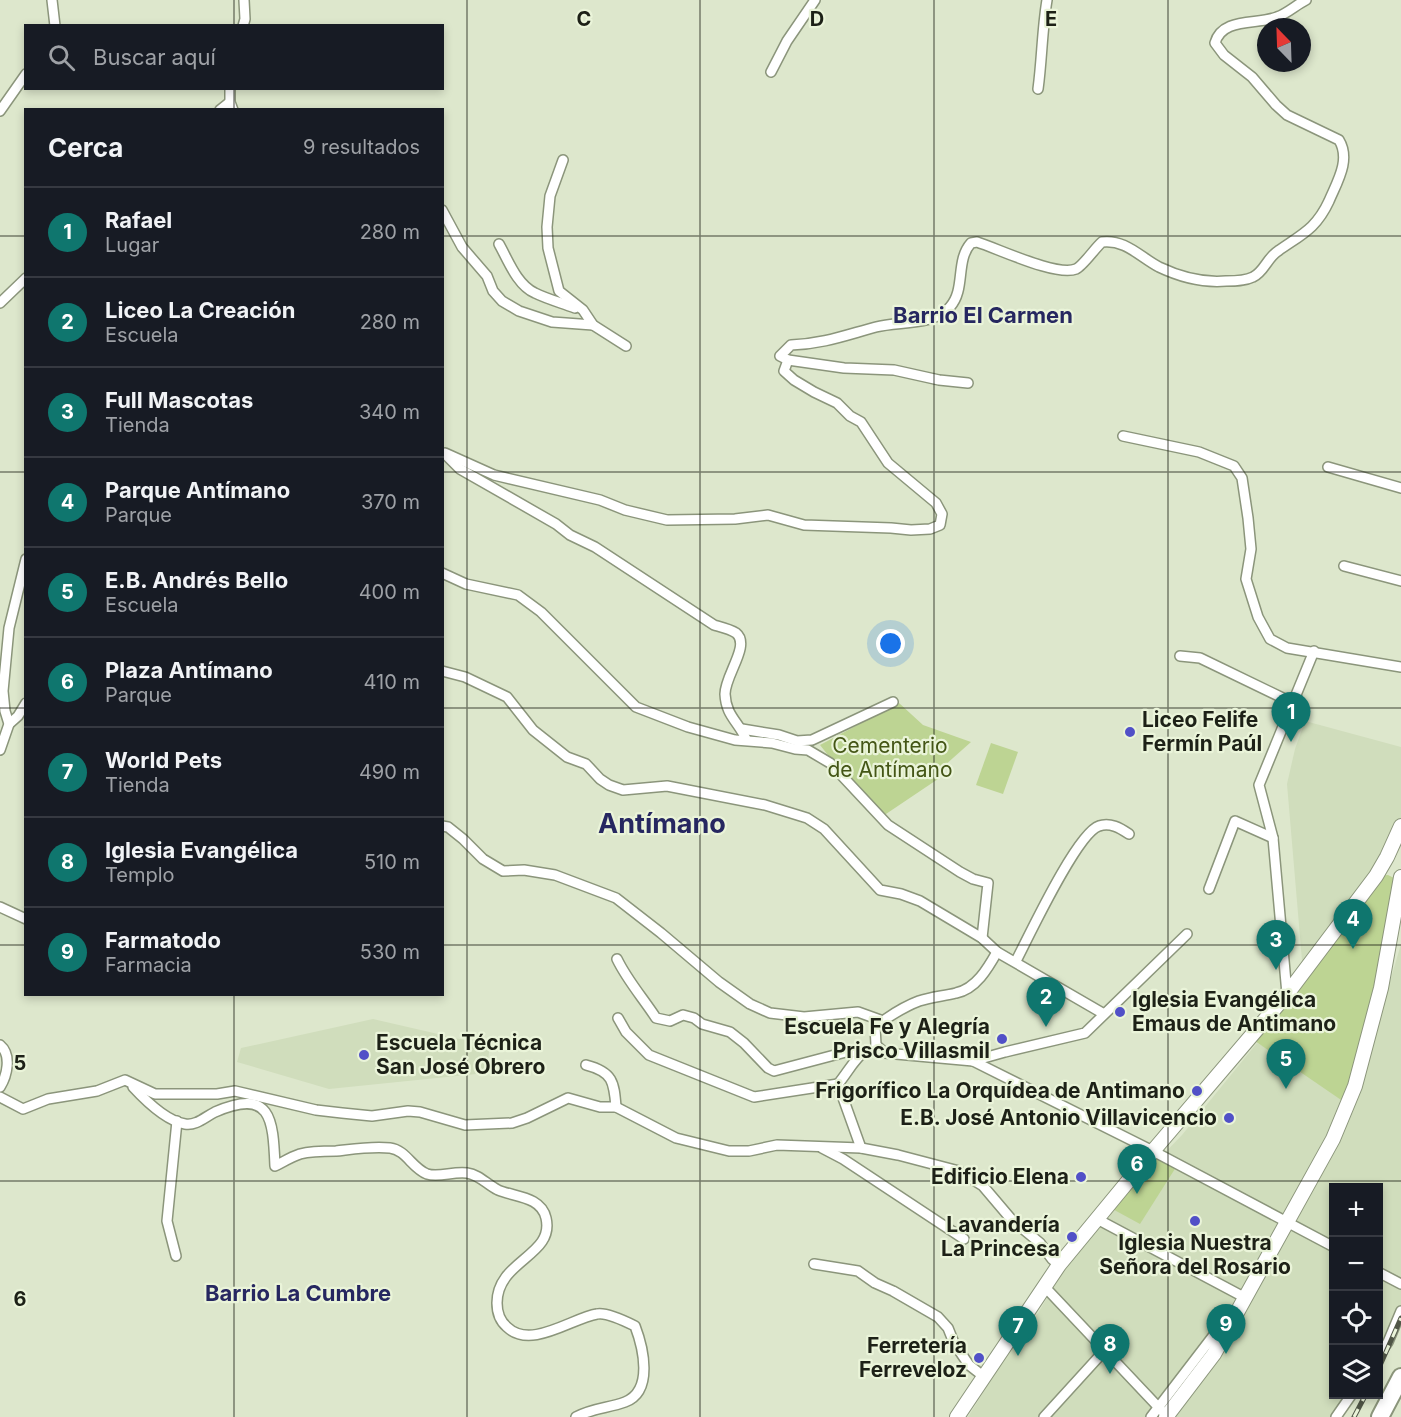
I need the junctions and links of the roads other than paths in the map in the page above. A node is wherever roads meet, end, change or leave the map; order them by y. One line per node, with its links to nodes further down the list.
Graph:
1 (52, 0): 6 (street)
2 (244, 0): 7 (street)
3 (815, 0): 8 (street)
4 (1047, 0): 10 (street)
5 (1306, 0): 22 (street)
6 (55, 24)
7 (244, 24)
8 (771, 72)
9 (24, 77): 13 (street)
10 (1038, 89)
11 (230, 90): 12 (street)
12 (232, 106)
13 (0, 111)
14 (563, 160): 19 (street)
15 (444, 214): 20 (street)
16 (499, 244): 19 (street)
17 (24, 280): 18 (street)
18 (0, 303)
19 (583, 310): 20 (street)
20 (593, 324): 21 (street)
21 (626, 346)
22 (788, 360): 23 (street); 25 (street)
23 (968, 383)
24 (1123, 436): 32 (street)
25 (444, 451): 40 (street)
26 (1328, 467): 27 (street)
27 (1401, 488)
28 (1344, 566): 31 (street)
29 (24, 567): 39 (street)
30 (444, 574): 41 (street)
31 (1401, 581)
32 (1314, 651): 34 (street); 37 (street)
33 (1180, 656): 37 (street)
34 (1401, 667)
35 (444, 672): 53 (street)
36 (893, 702): 40 (street)
37 (1293, 703): 46 (street)
38 (24, 706): 39 (street)
39 (9, 724): 42 (street)
40 (742, 729): 41 (street)
41 (746, 740): 53 (street)
42 (0, 750)
43 (444, 826): 60 (street)
44 (1401, 826): 47 (street)
45 (1129, 834): 56 (street)
46 (1273, 838): 49 (street); 57 (street)
47 (1376, 876): 48 (street); 57 (street)
48 (1400, 879): 76 (street)
49 (1209, 889)
50 (0, 907): 51 (street)
51 (24, 918)
52 (1187, 934): 58 (street)
53 (982, 938): 54 (street)
54 (997, 952): 56 (street); 60 (street)
55 (617, 959): 63 (street)
56 (1016, 961): 58 (street)
57 (1287, 994): 74 (street)
58 (1104, 1014): 64 (street)
59 (618, 1018): 67 (street)
60 (883, 1021): 62 (street)
61 (0, 1045): 68 (street)
62 (876, 1045): 63 (street); 64 (street)
63 (863, 1052): 67 (street)
64 (974, 1061): 74 (street)
65 (586, 1065): 70 (street)
66 (125, 1080): 69 (street); 70 (street); 71 (street)
67 (838, 1084): 73 (street)
68 (0, 1087)
69 (0, 1097)
70 (616, 1107): 72 (street)
71 (177, 1121): 79 (street); 93 (street)
72 (818, 1146): 73 (street); 77 (street)
73 (861, 1148): 81 (street)
74 (1153, 1151): 75 (street); 76 (street)
75 (1097, 1219): 81 (street); 85 (street)
76 (1283, 1220): 78 (street); 85 (street); 92 (street)
77 (964, 1239)
78 (1329, 1244)
79 (176, 1256)
80 (814, 1264): 89 (street)
81 (1059, 1265): 84 (street)
82 (1383, 1275): 83 (street)
83 (1401, 1284)
84 (1044, 1286): 88 (street); 89 (street)
85 (1240, 1295): 92 (street)
86 (1401, 1311): 87 (street)
87 (1383, 1349)
88 (1105, 1350): 92 (street); 95 (street)
89 (983, 1376): 94 (street)
90 (1401, 1377): 98 (highway)
91 (1349, 1399): 97 (street)
92 (1166, 1414): 96 (street)
93 (576, 1417)
94 (957, 1417)
95 (1044, 1417)
96 (1151, 1417)
97 (1336, 1417)
98 (1380, 1417)

